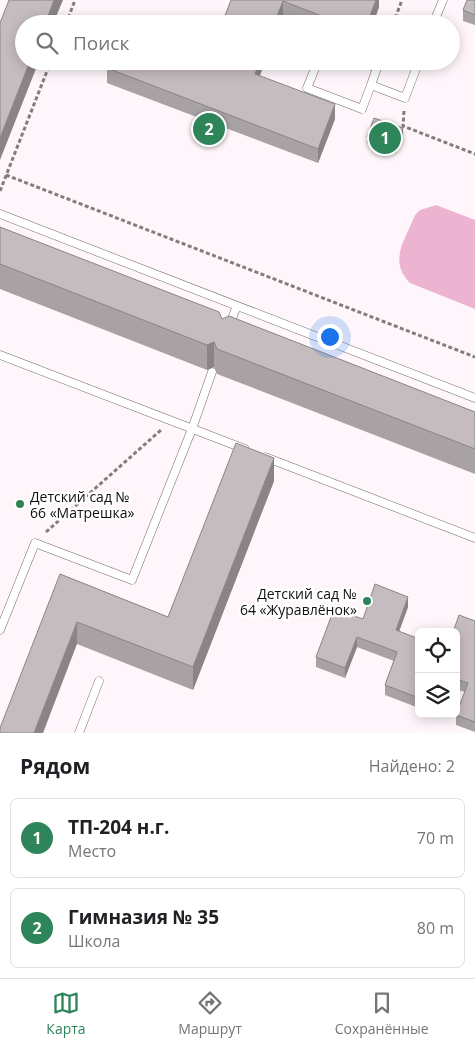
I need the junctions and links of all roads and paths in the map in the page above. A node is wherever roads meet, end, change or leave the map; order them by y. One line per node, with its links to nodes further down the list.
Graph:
1 (75, 0): 4 (path)
2 (402, 0): 5 (path)
3 (442, 0): 6 (lane)
4 (69, 15)
5 (396, 15)
6 (436, 15)
7 (47, 70): 14 (path)
8 (314, 70): 11 (lane)
9 (375, 70): 11 (lane)
10 (416, 70): 12 (lane)
11 (371, 85): 12 (lane)
12 (405, 98): 13 (path)
13 (475, 154)
14 (6, 175): 15 (path); 20 (path)
15 (0, 191)
16 (0, 214): 17 (lane)
17 (237, 306): 18 (lane); 22 (lane)
18 (227, 331)
19 (0, 355): 23 (lane)
20 (475, 357)
21 (212, 372): 24 (lane)
22 (475, 398)
23 (171, 421): 24 (lane); 26 (path)
24 (192, 429): 25 (lane); 26 (lane)
25 (475, 538)
26 (35, 543): 27 (lane)
27 (0, 630)
28 (99, 681): 29 (lane)
29 (78, 733)

